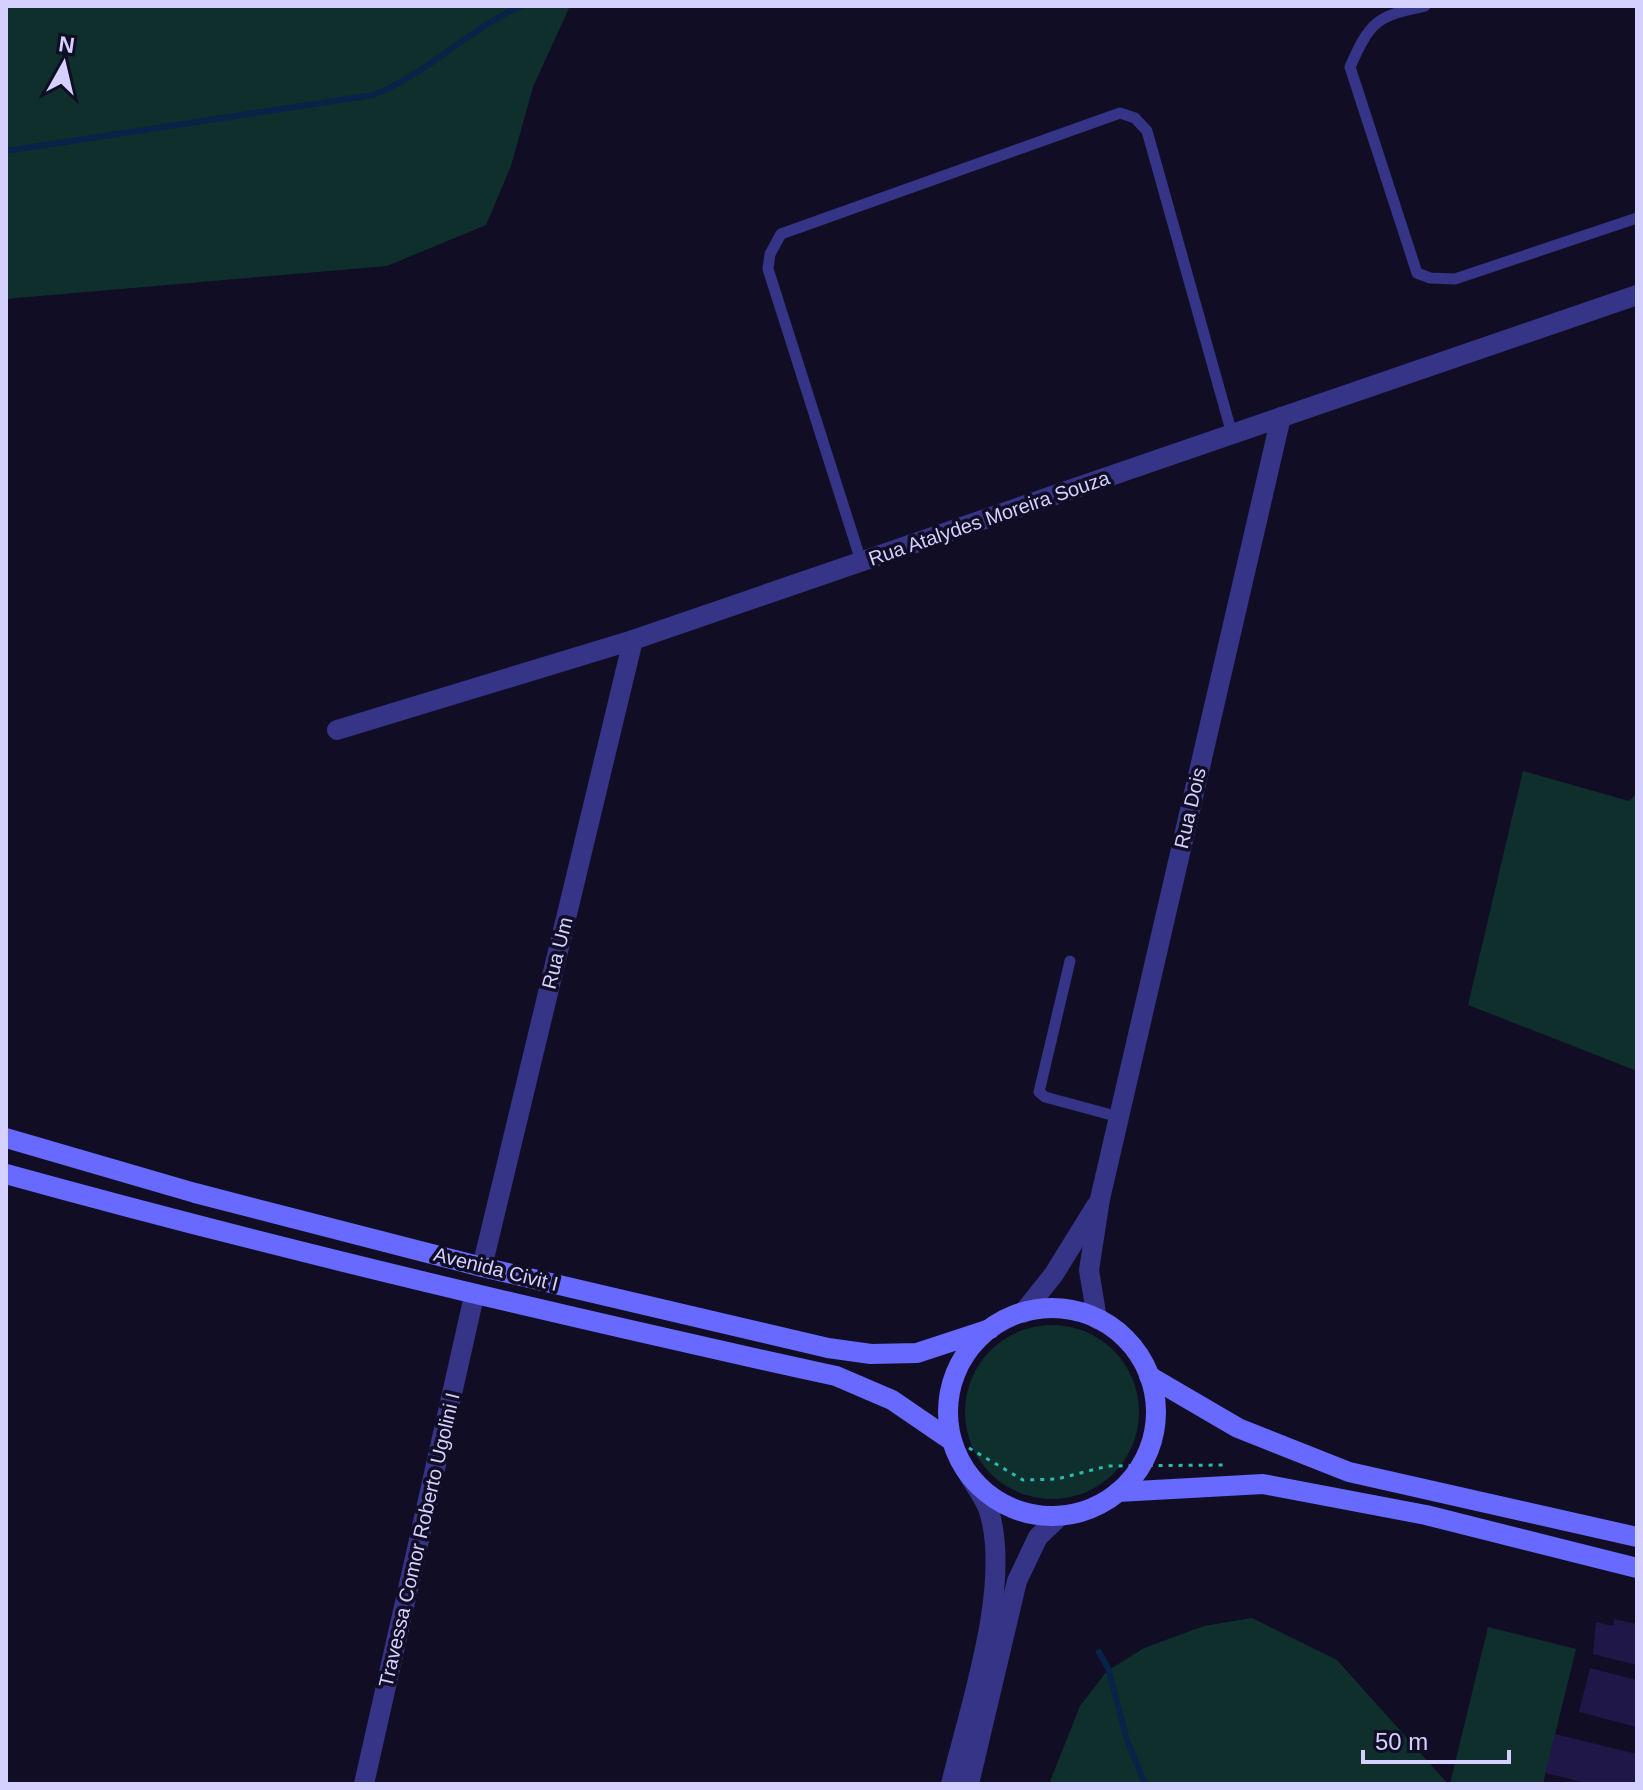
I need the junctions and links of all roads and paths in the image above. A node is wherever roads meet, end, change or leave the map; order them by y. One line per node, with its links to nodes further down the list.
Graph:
1 (1425, 6): 2 (lane)
2 (1637, 218)
3 (1637, 295): 4 (street, Rua Atalydes Moreira Souza)
4 (1281, 417): 5 (street, Rua Atalydes Moreira Souza); 10 (street, Rua Dois)
5 (1232, 434): 6 (street, Rua Atalydes Moreira Souza); 6 (lane)
6 (861, 561): 7 (street, Rua Atalydes Moreira Souza)
7 (633, 640): 8 (street, Rua Atalydes Moreira Souza); 14 (street, Rua Um)
8 (337, 730)
9 (1070, 961): 10 (lane)
10 (1119, 1117): 13 (street, Rua Dois)
11 (6, 1138): 14 (main road, Avenida Civit I)
12 (6, 1174): 15 (main road, Avenida Civit I)
13 (1100, 1199): 16 (street, Rua Dois); 17 (street, Rua Dois)
14 (482, 1267): 18 (main road, Avenida Civit I)
15 (474, 1296): 20 (main road, Avenida Civit I); 26 (street, Travessa Comor Roberto Ugolini I)
16 (1023, 1313): 17 (main road); 18 (main road)
17 (1097, 1319): 19 (main road)
18 (990, 1329): 20 (main road)
19 (1149, 1376): 22 (main road); 24 (main road)
20 (952, 1441): 21 (main road)
21 (968, 1474): 23 (main road); 27 (street)
22 (1118, 1492): 23 (main road); 25 (main road)
23 (1061, 1515): 28 (street)
24 (1637, 1537)
25 (1637, 1568)
26 (364, 1784)
27 (951, 1784)
28 (969, 1784)

